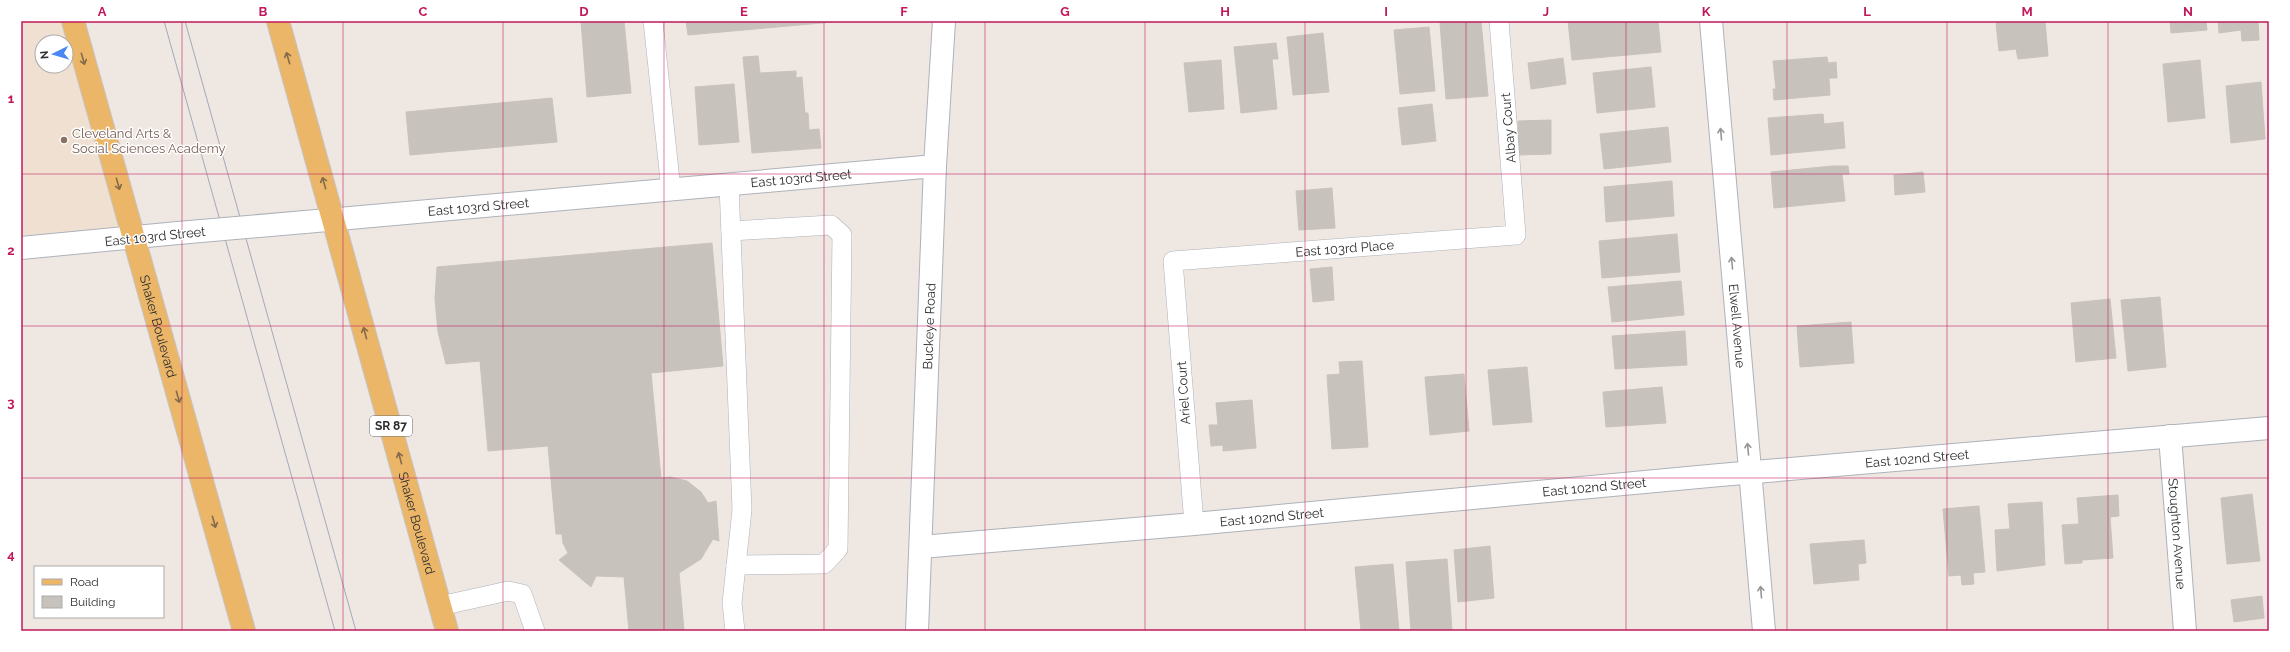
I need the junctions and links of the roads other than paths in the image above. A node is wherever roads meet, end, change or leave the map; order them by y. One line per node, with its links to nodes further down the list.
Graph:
1 (73, 21): 13 (main road, Shaker Boulevard, one-way to 13)
2 (278, 21): 10 (main road, Shaker Boulevard / SR 87, one-way to 2)
3 (653, 21): 9 (lane)
4 (944, 21): 7 (street, Buckeye Road)
5 (1499, 21): 12 (lane, Albay Court)
6 (1711, 21): 18 (street, Elwell Avenue, one-way to 6)
7 (935, 166): 8 (street, East 103rd Street); 20 (street, Buckeye Road)
8 (729, 185): 9 (street, East 103rd Street); 11 (lane)
9 (671, 190): 10 (street, East 103rd Street)
10 (334, 220): 13 (street, East 103rd Street, bridge); 22 (main road, Shaker Boulevard / SR 87, one-way to 10)
11 (731, 231): 21 (lane); 21 (lane)
12 (1516, 235): 15 (lane, East 103rd Place)
13 (133, 238): 14 (street, East 103rd Street); 23 (main road, Shaker Boulevard, one-way to 23)
14 (21, 248)
15 (1173, 262): 19 (lane, Ariel Court)
16 (2269, 428): 17 (street, East 102nd Street)
17 (2170, 436): 18 (street, East 102nd Street); 29 (street, Stoughton Avenue)
18 (1750, 472): 19 (street, East 102nd Street); 28 (street, Elwell Avenue, one-way to 18)
19 (1194, 524): 20 (street, East 102nd Street)
20 (921, 547): 27 (street, Buckeye Road)
21 (736, 565): 26 (lane)
22 (440, 606): 24 (main road, Shaker Boulevard / SR 87); 25 (lane)
23 (244, 631)
24 (447, 631)
25 (535, 631)
26 (735, 631)
27 (917, 631)
28 (1764, 631)
29 (2185, 631)

